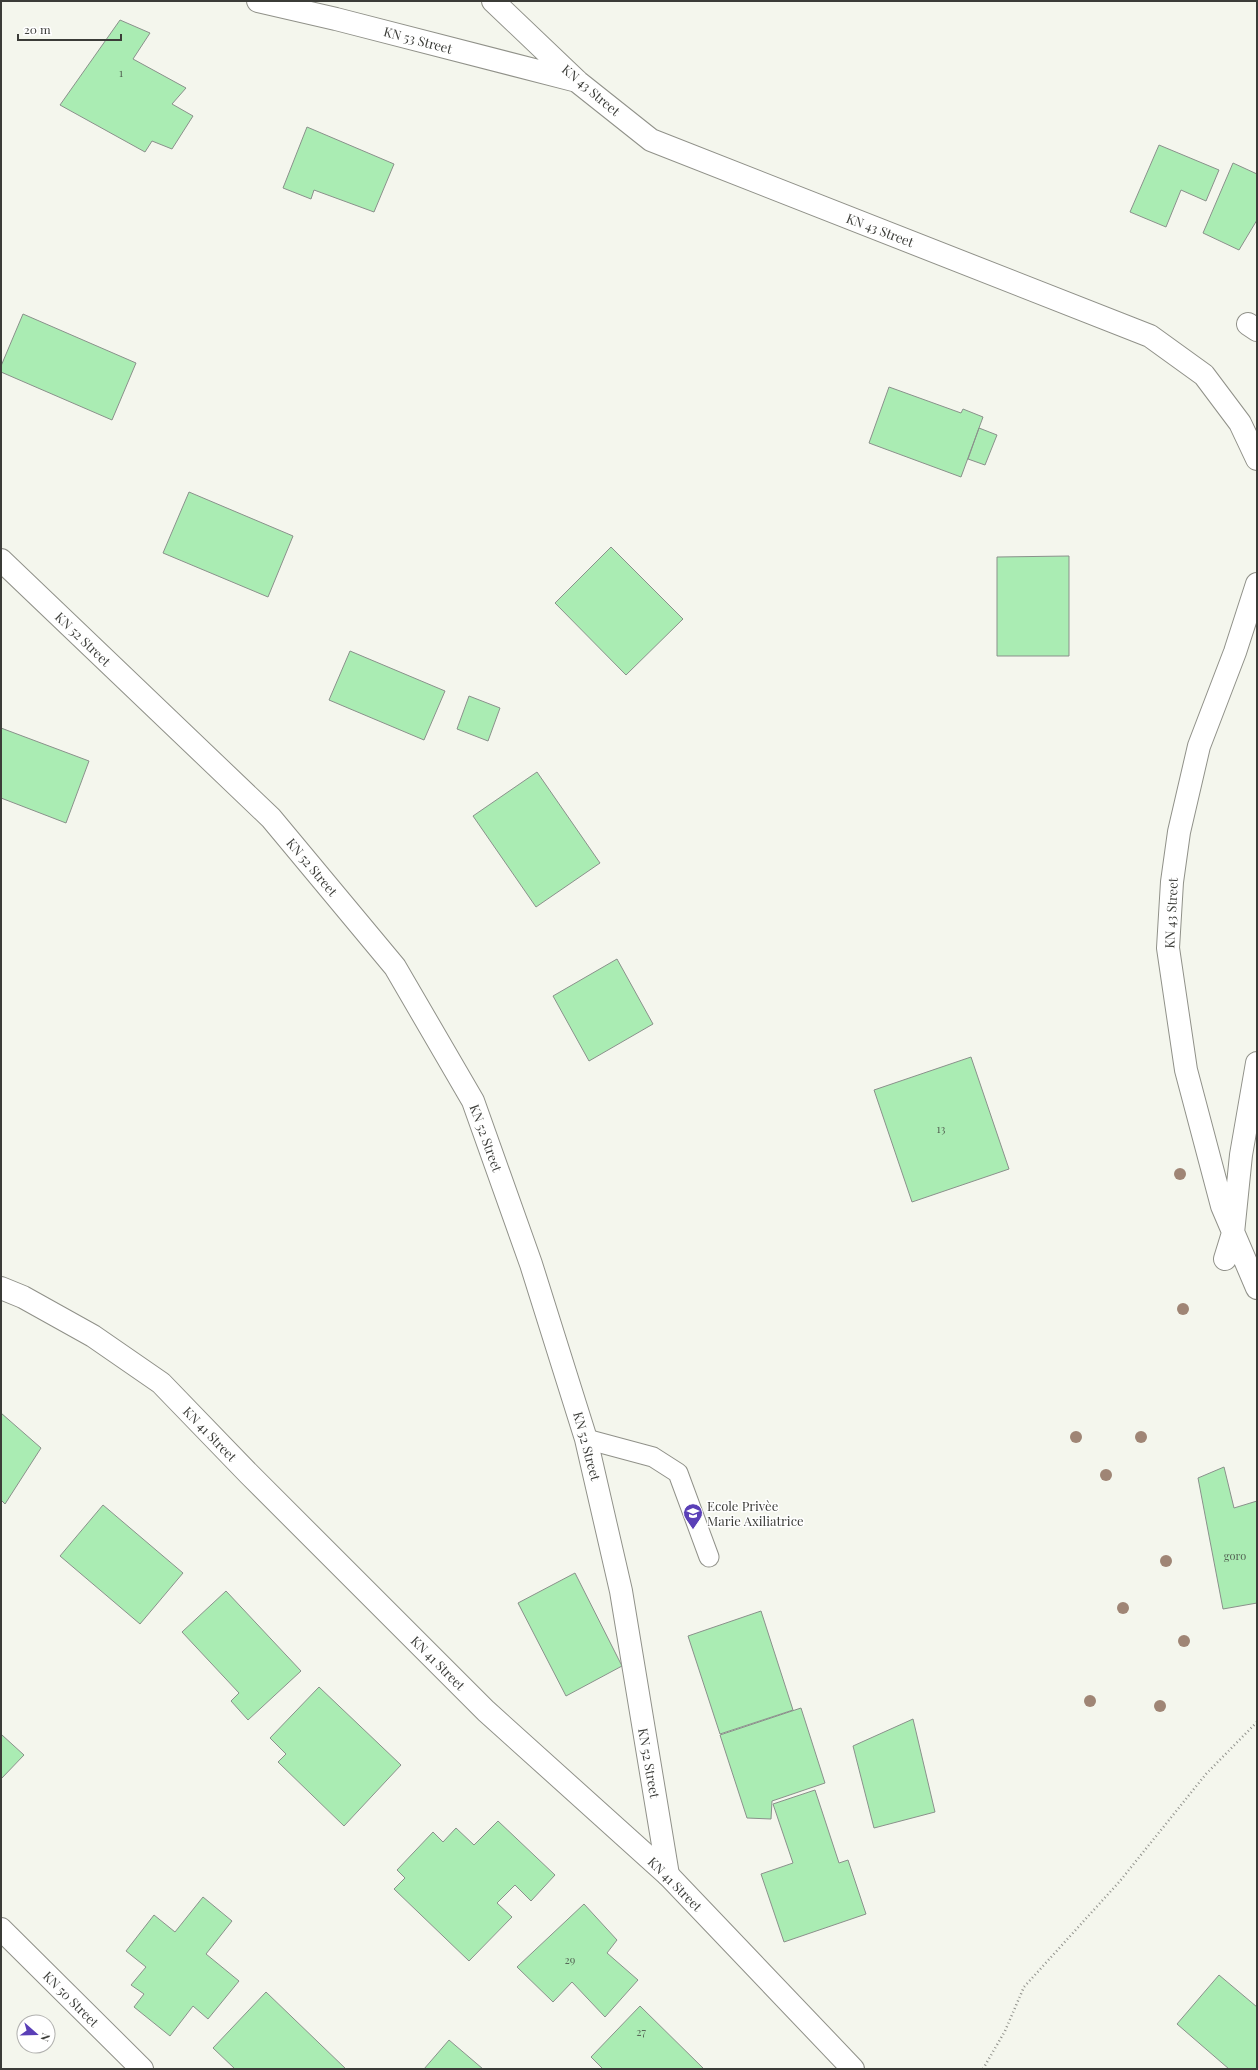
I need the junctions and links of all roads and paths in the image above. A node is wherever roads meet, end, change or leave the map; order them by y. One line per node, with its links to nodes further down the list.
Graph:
1 (258, 1): 3 (street, KN 53 Street)
2 (493, 1): 3 (street, KN 43 Street)
3 (578, 82): 4 (street, KN 43 Street)
4 (1257, 459)
5 (1, 560): 12 (street, KN 52 Street)
6 (1257, 584): 8 (street, KN 43 Street)
7 (1257, 1063): 8 (street)
8 (1233, 1233): 9 (street); 11 (street, KN 43 Street)
9 (1225, 1259)
10 (1, 1288): 15 (street, KN 41 Street)
11 (1257, 1288)
12 (586, 1438): 13 (lane); 15 (street, KN 52 Street)
13 (709, 1558)
14 (1257, 1722): 19 (path)
15 (668, 1875): 18 (street, KN 41 Street)
16 (1, 1929): 17 (street, KN 50 Street)
17 (142, 2069)
18 (853, 2069)
19 (983, 2069)

